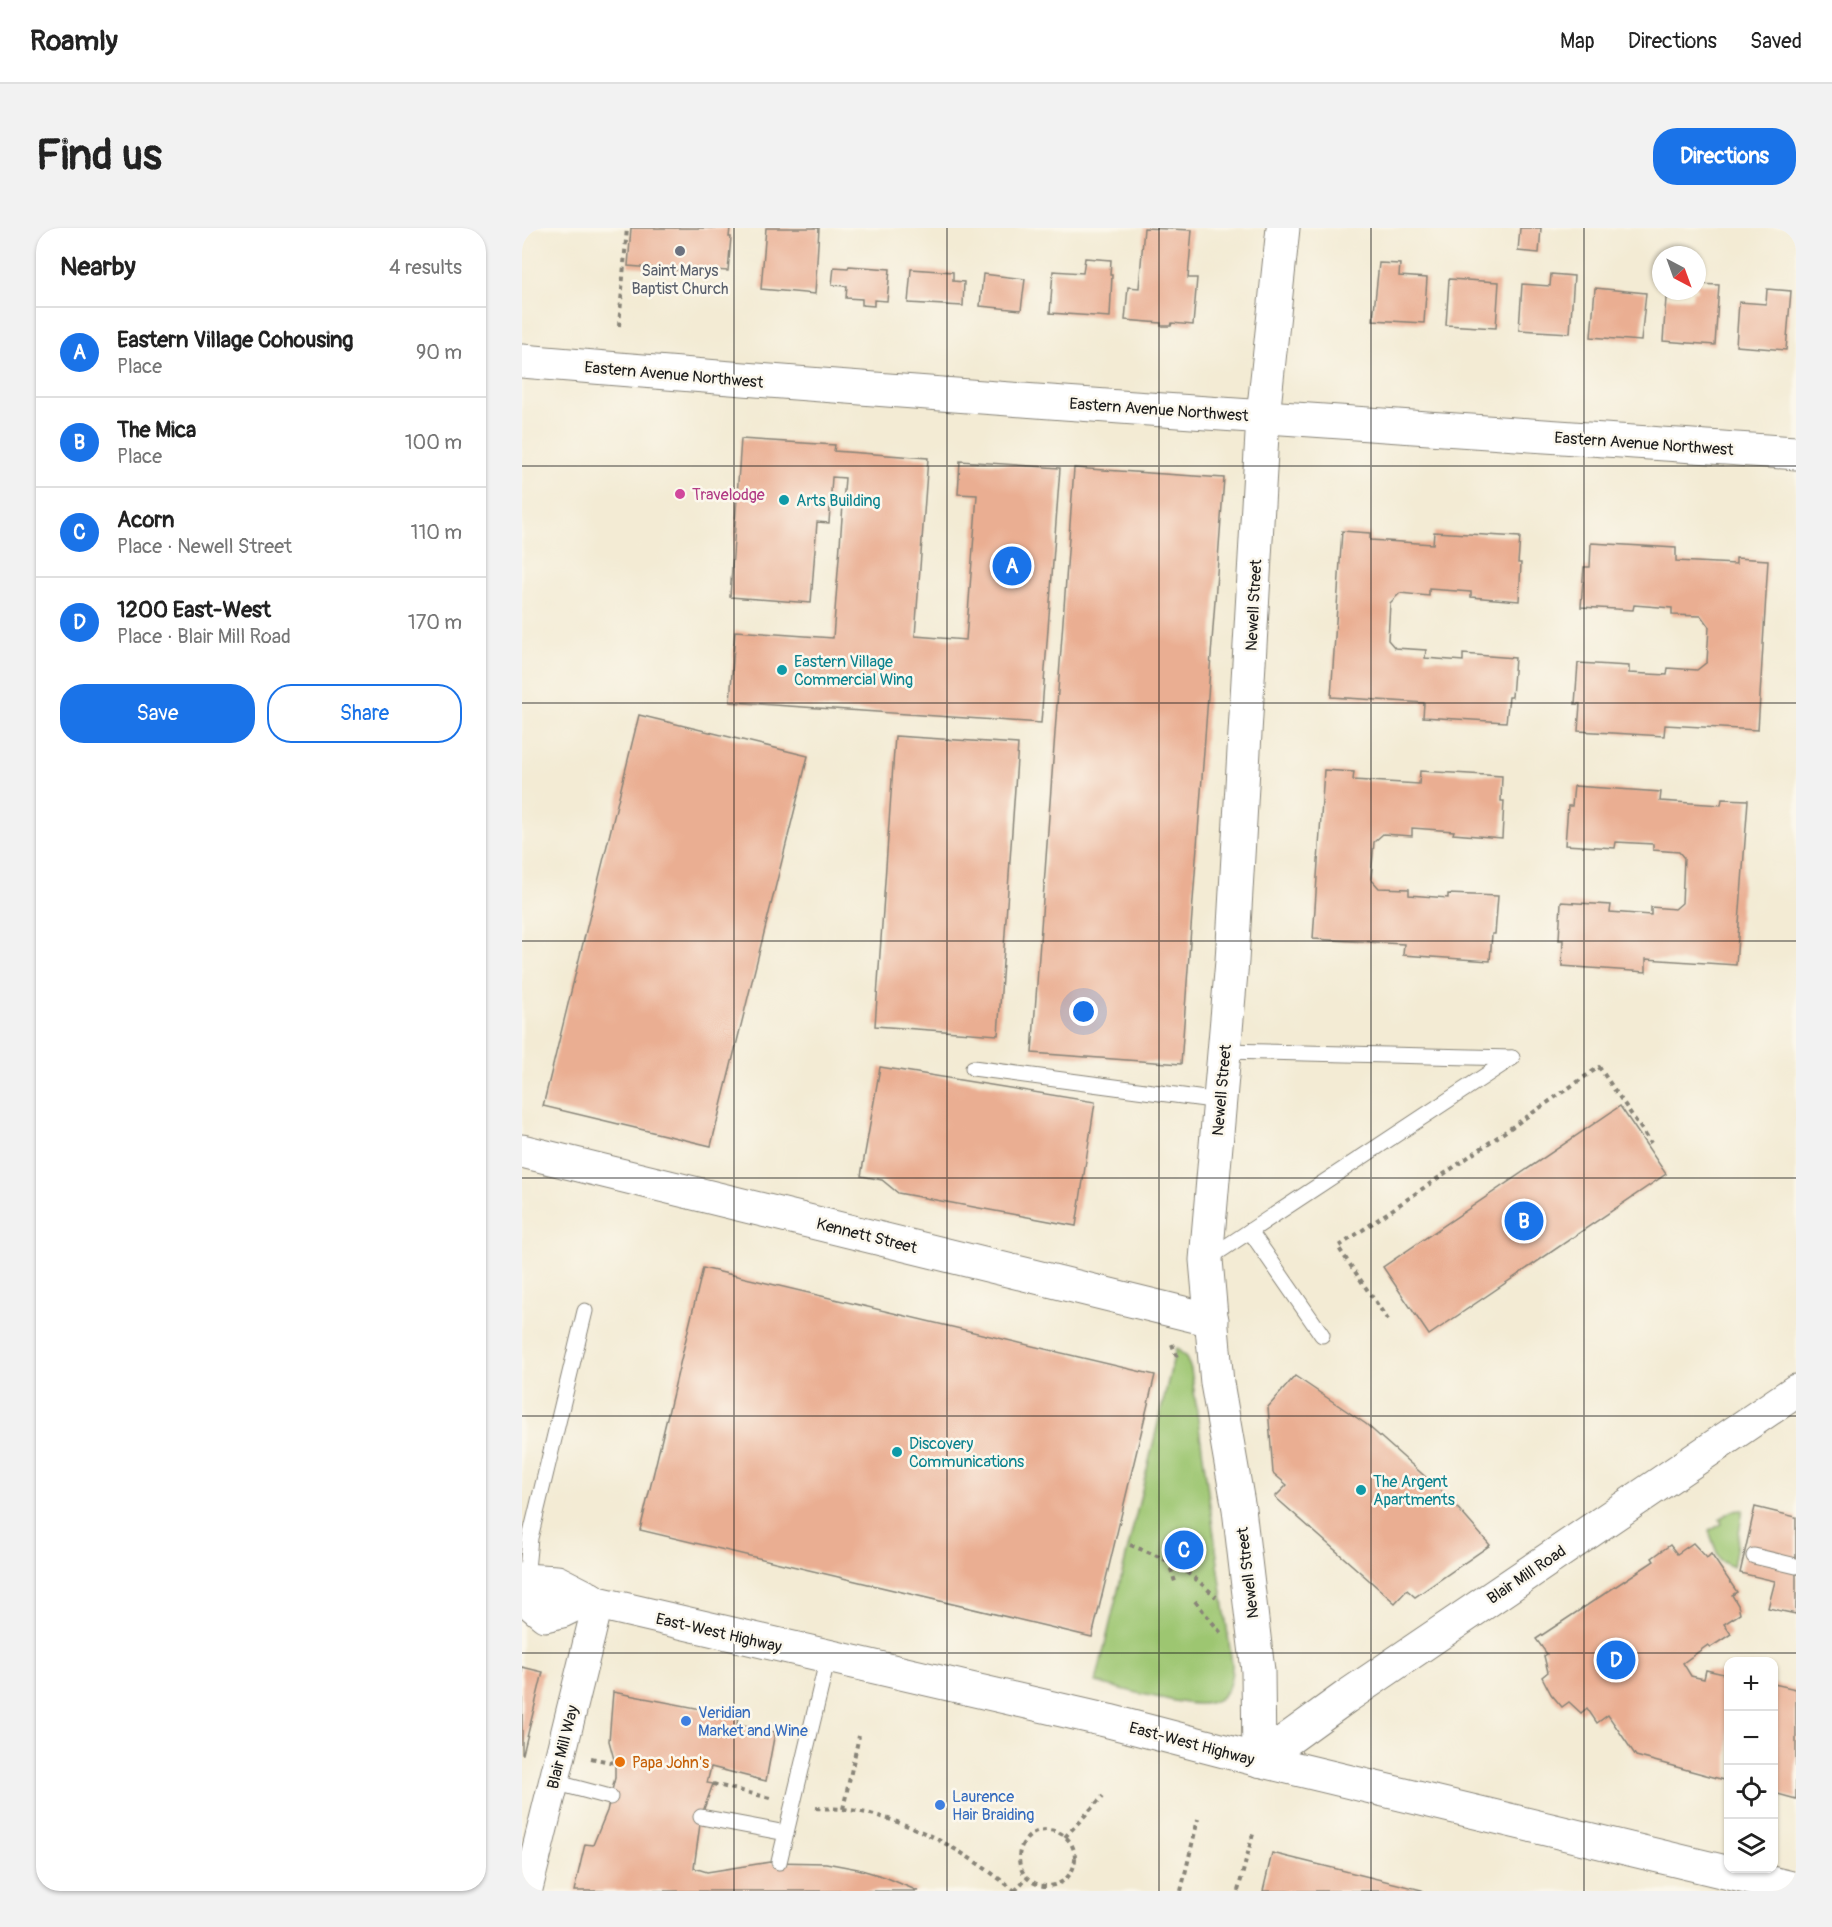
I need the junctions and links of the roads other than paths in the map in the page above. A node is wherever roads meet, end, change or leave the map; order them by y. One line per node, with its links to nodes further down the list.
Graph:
1 (1283, 228): 3 (street, Newell Street)
2 (522, 361): 3 (street, Eastern Avenue Northwest)
3 (1263, 417): 4 (street, Eastern Avenue Northwest); 5 (street, Newell Street)
4 (1796, 453)
5 (1224, 1051): 7 (street, Newell Street); 9 (lane)
6 (973, 1068): 7 (lane)
7 (1220, 1101): 10 (street, Newell Street)
8 (522, 1151): 12 (street, Kennett Street)
9 (1250, 1231): 10 (lane); 13 (lane)
10 (1206, 1260): 12 (street, Newell Street)
11 (585, 1311): 17 (lane)
12 (1212, 1320): 20 (street, Newell Street)
13 (1322, 1335)
14 (1792, 1402): 20 (street, Blair Mill Road)
15 (1754, 1556): 16 (lane)
16 (1796, 1566)
17 (523, 1585): 18 (street, East-West Highway)
18 (593, 1601): 19 (street, East-West Highway); 21 (street, Blair Mill Way)
19 (828, 1657): 20 (street, East-West Highway); 24 (lane)
20 (1259, 1761): 26 (street, East-West Highway)
21 (554, 1782): 22 (lane); 27 (street, Blair Mill Way)
22 (610, 1797)
23 (702, 1817): 24 (lane)
24 (786, 1833): 25 (lane)
25 (778, 1862)
26 (1796, 1889)
27 (527, 1891)

